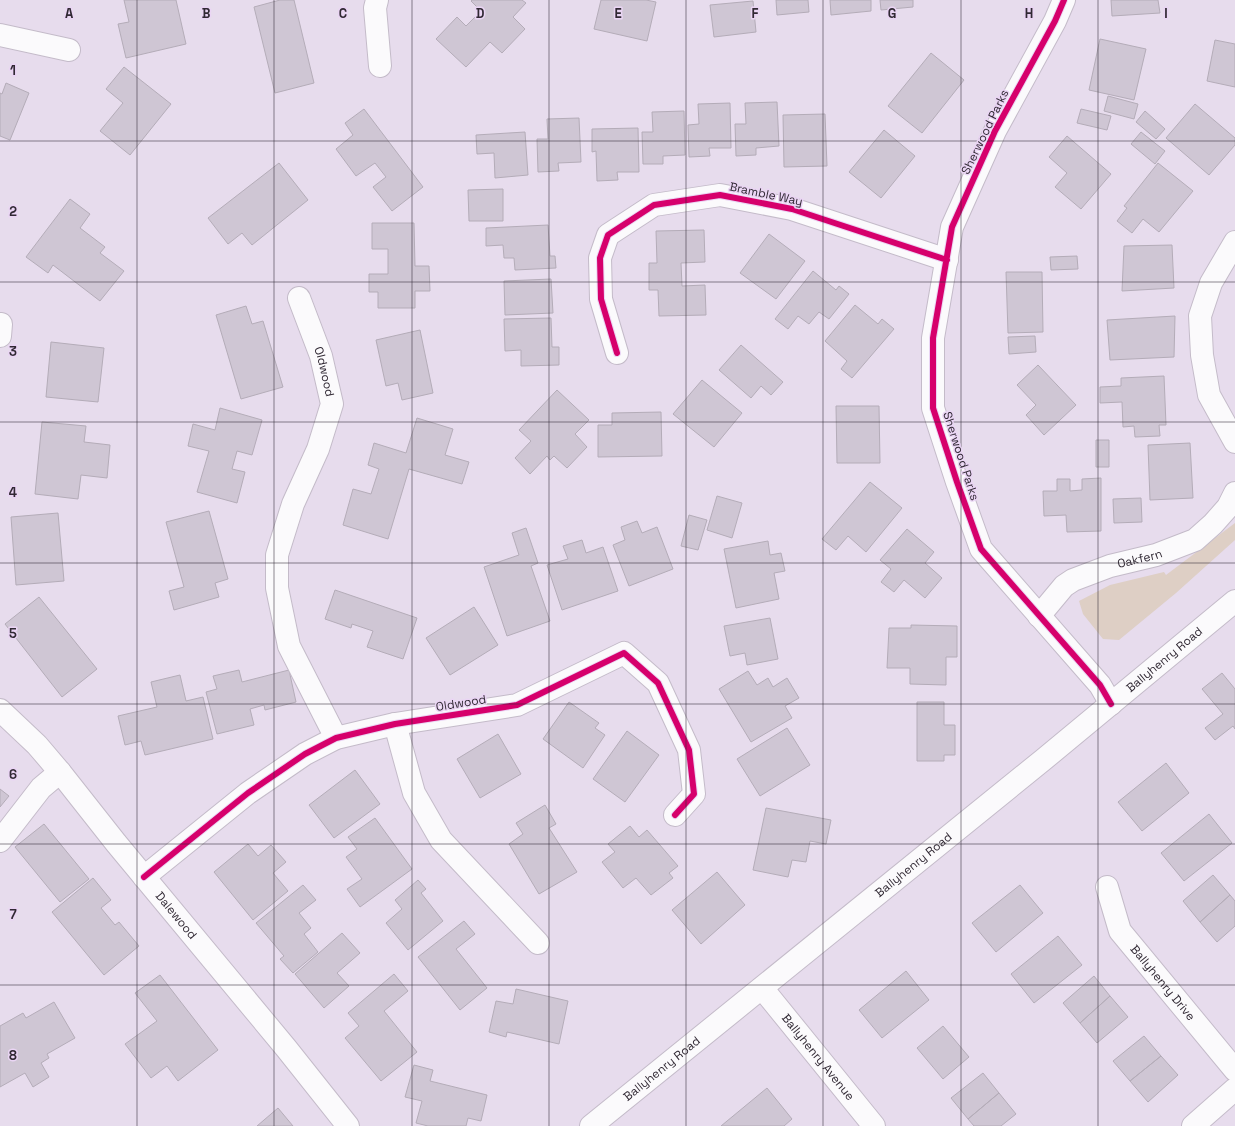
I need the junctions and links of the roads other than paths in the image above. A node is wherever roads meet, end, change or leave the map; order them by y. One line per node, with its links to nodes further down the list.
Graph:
1 (377, 0): 5 (street)
2 (1064, 0): 7 (street, Sherwood Parks)
3 (0, 35): 4 (street)
4 (69, 50)
5 (380, 66)
6 (1235, 242): 10 (street)
7 (946, 260): 9 (street, Bramble Way); 13 (street, Sherwood Parks)
8 (299, 298): 17 (street, Oldwood)
9 (617, 353)
10 (1235, 442)
11 (1235, 493): 13 (street, Oakfern)
12 (1235, 601): 14 (street, Ballyhenry Road)
13 (1039, 616): 14 (street, Sherwood Parks)
14 (1111, 704): 24 (street, Ballyhenry Road)
15 (0, 710): 18 (street, Dalewood)
16 (395, 724): 17 (street, Oldwood); 19 (street, Oldwood); 23 (street)
17 (336, 738): 21 (street, Oldwood)
18 (60, 772): 20 (street); 21 (street, Dalewood)
19 (675, 815)
20 (0, 841)
21 (144, 877): 27 (street, Dalewood)
22 (1107, 887): 25 (street, Ballyhenry Drive)
23 (538, 943)
24 (762, 988): 28 (street, Ballyhenry Road); 29 (street, Ballyhenry Avenue)
25 (1235, 1070)
26 (1235, 1089): 30 (street)
27 (348, 1126)
28 (591, 1126)
29 (874, 1126)
30 (1193, 1126)

